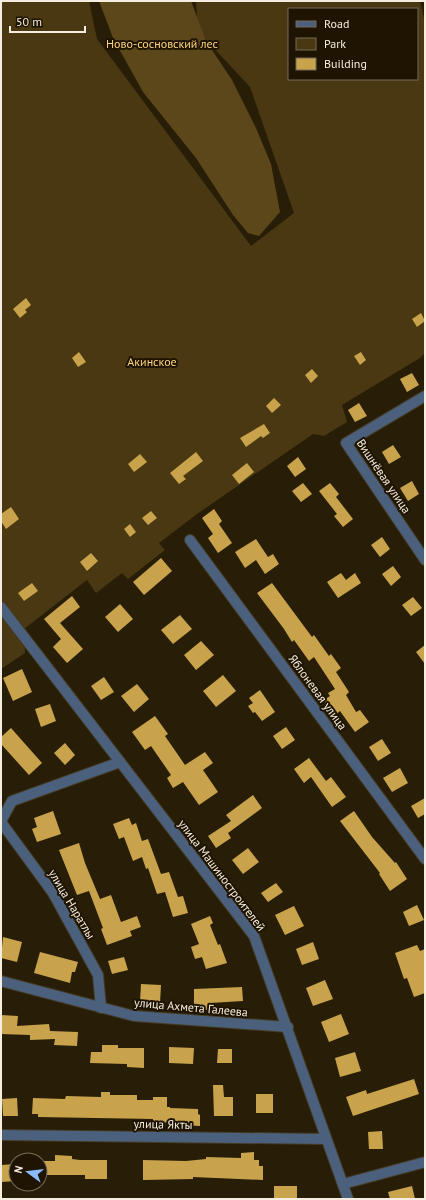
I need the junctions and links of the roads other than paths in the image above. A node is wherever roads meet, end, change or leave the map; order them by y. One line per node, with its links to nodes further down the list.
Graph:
1 (425, 396): 3 (street, Вишнёвая улица)
2 (190, 540): 7 (street, Яблоневая улица)
3 (425, 560)
4 (1, 607): 5 (street, улица Машиностроителей)
5 (120, 762): 6 (street, улица Наратлы); 10 (street, улица Машиностроителей)
6 (1, 822): 9 (street, улица Наратлы)
7 (425, 860)
8 (1, 981): 9 (street, улица Ахмета Галеева)
9 (101, 1008): 10 (street, улица Ахмета Галеева)
10 (288, 1027): 12 (street, улица Машиностроителей)
11 (1, 1136): 12 (street, улица Якты)
12 (325, 1139): 14 (street, улица Машиностроителей)
13 (425, 1162): 14 (street)
14 (343, 1184): 15 (street, улица Машиностроителей)
15 (348, 1199)

